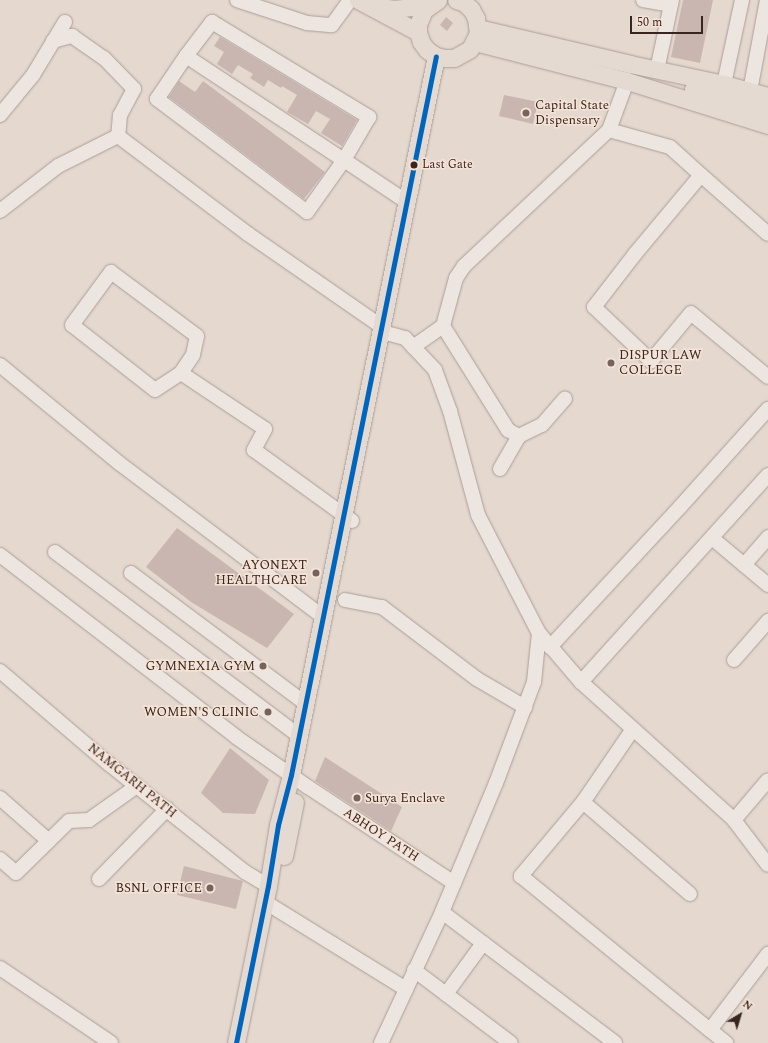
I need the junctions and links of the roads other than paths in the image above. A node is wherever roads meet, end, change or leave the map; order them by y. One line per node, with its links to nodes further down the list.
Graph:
1 (238, 0): 2 (street)
2 (350, 0)
3 (358, 0): 12 (main road)
4 (370, 0): 9 (main road)
5 (456, 0): 13 (main road)
6 (644, 0): 10 (street)
7 (742, 0): 19 (street)
8 (767, 0): 21 (street)
9 (434, 2): 12 (main road)
10 (671, 3): 17 (street)
11 (65, 22): 14 (street)
12 (418, 32): 16 (main road)
13 (476, 35): 16 (main road); 17 (main road); 18 (main road)
14 (53, 41): 24 (street); 27 (street)
15 (186, 56): 28 (street); 28 (street); 28 (street)
16 (441, 57): 30 (main road); 34 (main road)
17 (657, 70): 19 (main road)
18 (627, 81): 20 (main road); 26 (street)
19 (724, 84): 21 (main road)
20 (659, 91): 23 (main road); 25 (main road)
21 (750, 91): 22 (main road)
22 (768, 96)
23 (768, 109)
24 (0, 115)
25 (768, 125)
26 (609, 130): 29 (street); 33 (street)
27 (118, 136): 31 (street); 34 (street)
28 (344, 160): 30 (street)
29 (701, 175): 32 (street); 38 (street)
30 (407, 202): 34 (main road)
31 (1, 207)
32 (768, 234)
33 (443, 326): 35 (street); 41 (street)
34 (386, 330): 35 (street); 44 (main road)
35 (413, 347): 55 (street)
36 (0, 365): 53 (street)
37 (181, 373): 37 (street); 44 (street)
38 (768, 377)
39 (565, 399): 41 (street)
40 (768, 410): 56 (street)
41 (519, 436): 42 (street)
42 (500, 469)
43 (768, 475): 46 (street)
44 (347, 518): 53 (main road); 65 (main road)
45 (768, 537): 49 (street)
46 (712, 538): 49 (street); 59 (street)
47 (55, 552): 63 (street)
48 (0, 555): 65 (street, ABHOY PATH)
49 (744, 565): 51 (street)
50 (131, 573): 60 (street)
51 (768, 585)
52 (345, 600): 61 (street)
53 (323, 617): 60 (main road)
54 (768, 621): 57 (street)
55 (539, 633): 56 (street); 61 (street)
56 (550, 647): 59 (street)
57 (734, 660)
58 (0, 671): 66 (street, NAMGARH PATH)
59 (581, 682): 62 (street)
60 (305, 703): 63 (main road)
61 (525, 707): 75 (street)
62 (633, 729): 68 (street); 70 (street)
63 (298, 735): 65 (main road)
64 (768, 780): 70 (street)
65 (299, 781): 75 (street, ABHOY PATH); 77 (main road)
66 (137, 786): 69 (street, NAMGARH PATH); 71 (street)
67 (0, 798): 71 (street)
68 (583, 802): 76 (street); 85 (street)
69 (167, 810): 74 (street); 77 (street, NAMGARH PATH)
70 (734, 820): 73 (street)
71 (49, 841): 72 (street)
72 (0, 859)
73 (768, 865)
74 (100, 879)
75 (454, 883): 78 (street)
76 (690, 894)
77 (269, 898): 83 (street, NAMGARH PATH); 87 (main road); 88 (main road)
78 (442, 912): 79 (street); 82 (street)
79 (483, 943): 84 (street); 91 (street)
80 (768, 954): 85 (street)
81 (0, 968): 86 (street)
82 (414, 970): 83 (street); 84 (street)
83 (406, 989): 89 (street)
84 (446, 994): 90 (street)
85 (710, 1030): 92 (street)
86 (111, 1043)
87 (236, 1043)
88 (246, 1043)
89 (381, 1043)
90 (511, 1043)
91 (615, 1043)
92 (726, 1043)

